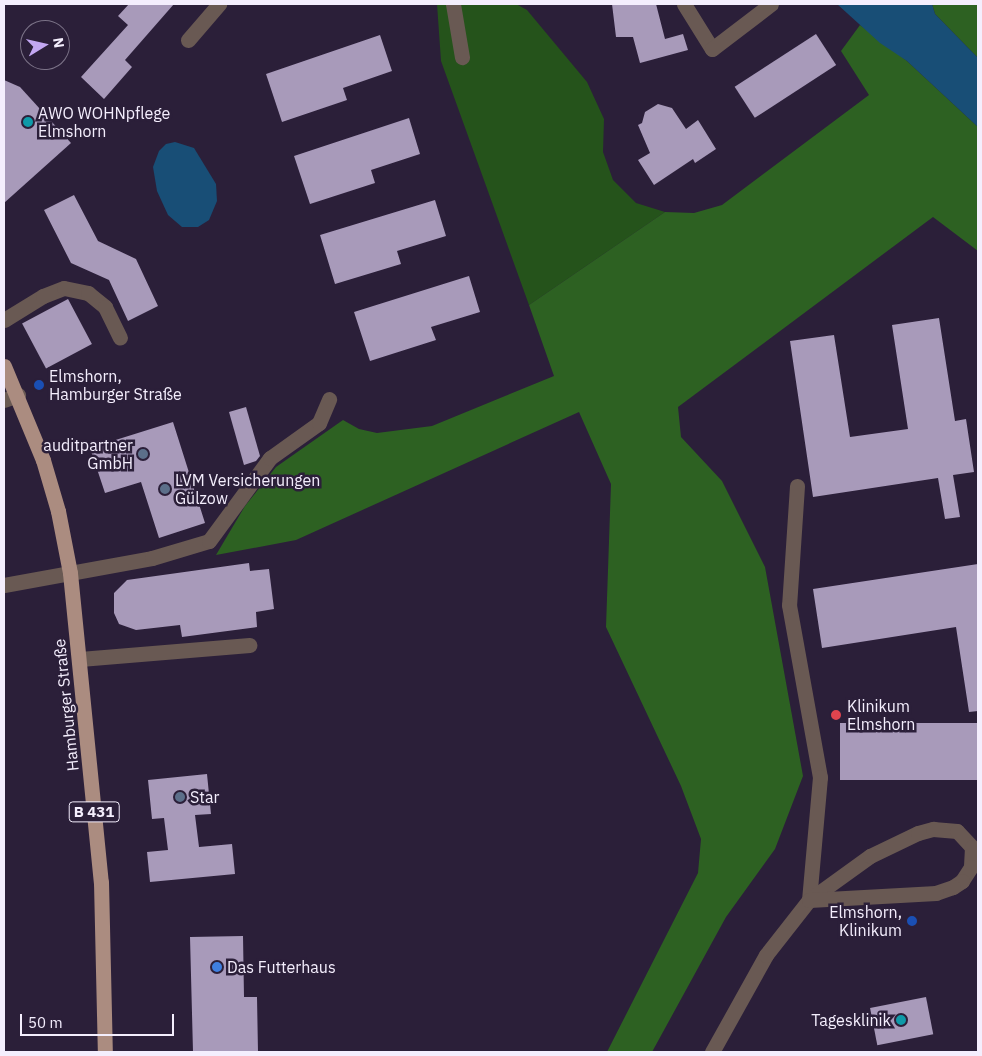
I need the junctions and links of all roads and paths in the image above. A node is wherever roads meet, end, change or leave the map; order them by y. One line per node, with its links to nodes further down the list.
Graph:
1 (219, 4): 5 (street)
2 (453, 4): 6 (street)
3 (684, 4): 4 (street)
4 (771, 4)
5 (188, 40)
6 (462, 57)
7 (4, 320): 8 (street)
8 (120, 338)
9 (4, 366): 10 (main road, Hamburger Straße / B 431)
10 (18, 395): 12 (street); 14 (main road, Hamburger Straße / B 431)
11 (330, 399): 14 (street)
12 (4, 400)
13 (797, 486): 18 (street)
14 (70, 573): 15 (street); 17 (main road, Hamburger Straße / B 431)
15 (4, 585)
16 (249, 644): 17 (street)
17 (80, 659): 19 (main road, Hamburger Straße / B 431)
18 (809, 900): 18 (street); 20 (street)
19 (106, 1052)
20 (712, 1052)

